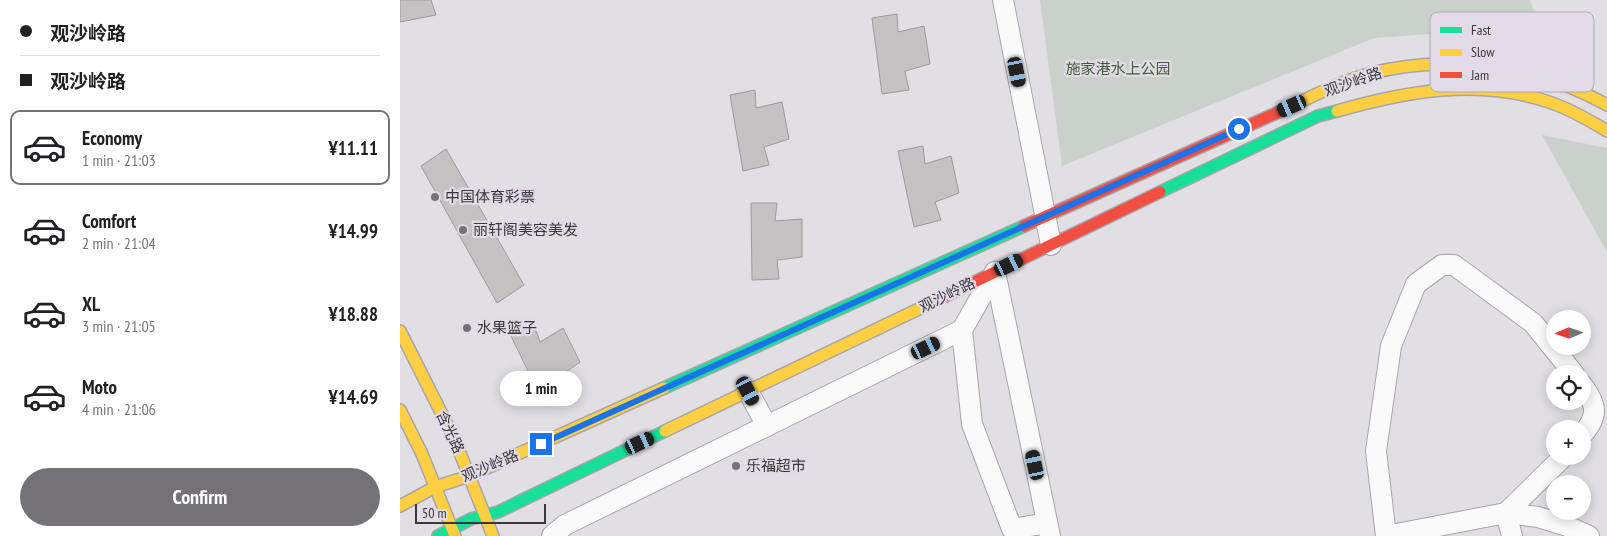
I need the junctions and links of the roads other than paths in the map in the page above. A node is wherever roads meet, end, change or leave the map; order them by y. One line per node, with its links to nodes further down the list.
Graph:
1 (1003, 0): 8 (street)
2 (1430, 65): 8 (main road, 观沙岭路)
3 (1430, 91): 9 (main road, 观沙岭路)
4 (1514, 92): 7 (main road, 观沙岭路)
5 (1582, 92): 6 (main road, 观沙岭路)
6 (1607, 105)
7 (1607, 131)
8 (1046, 216): 9 (street); 20 (main road, 观沙岭路)
9 (1051, 245): 10 (main road, 观沙岭路)
10 (995, 272): 11 (street); 14 (main road, 观沙岭路); 25 (street)
11 (962, 330): 18 (street); 25 (street)
12 (400, 331): 20 (main road, 含光路)
13 (1567, 365): 30 (street)
14 (748, 391): 18 (street); 24 (main road, 观沙岭路)
15 (1591, 396): 17 (street)
16 (400, 410): 21 (main road)
17 (1591, 425)
18 (767, 426): 29 (street)
19 (1555, 465): 23 (street)
20 (469, 476): 21 (main road, 观沙岭路); 24 (main road, 含光路)
21 (435, 487): 22 (main road, 观沙岭路); 26 (main road)
22 (400, 506)
23 (1506, 513): 30 (street); 31 (street); 32 (street)
24 (485, 515): 26 (main road, 观沙岭路); 28 (main road, 含光路)
25 (1048, 530)
26 (453, 532): 27 (main road, 观沙岭路)
27 (438, 536)
28 (493, 536)
29 (552, 536)
30 (1386, 536)
31 (1512, 536)
32 (1589, 536)

